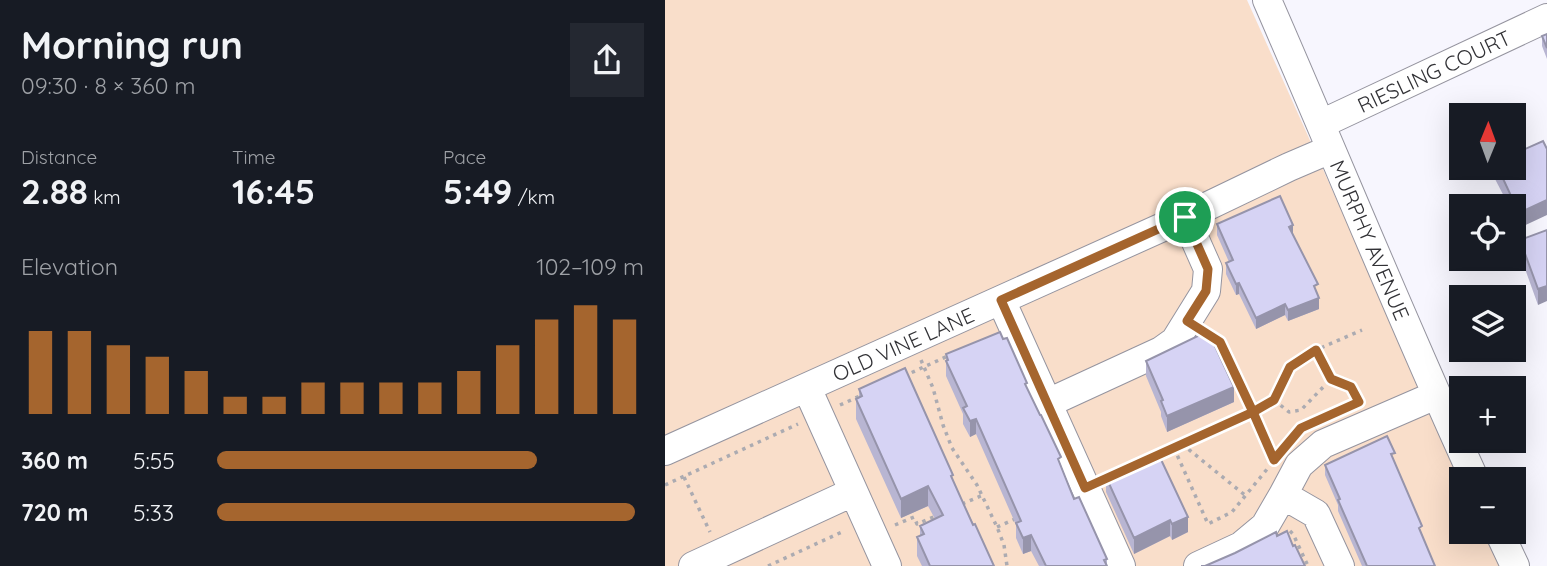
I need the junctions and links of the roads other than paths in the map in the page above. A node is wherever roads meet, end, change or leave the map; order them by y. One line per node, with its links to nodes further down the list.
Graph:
1 (1267, 0): 3 (street, MURPHY AVENUE)
2 (1547, 19): 3 (street, RIESLING COURT)
3 (1326, 136): 4 (street, OLD VINE LANE); 7 (street, MURPHY AVENUE)
4 (1185, 217): 5 (street, OLD VINE LANE); 8 (street)
5 (1001, 300): 6 (street, OLD VINE LANE); 8 (street)
6 (807, 388): 9 (street, OLD VINE LANE); 11 (street)
7 (1436, 395): 10 (street, MURPHY AVENUE); 12 (street)
8 (1048, 403): 16 (street)
9 (665, 451)
10 (1469, 467)
11 (853, 492): 14 (street); 15 (street)
12 (1283, 495): 17 (street); 18 (street)
13 (1505, 544): 19 (street)
14 (693, 566)
15 (887, 566)
16 (1121, 566)
17 (1198, 566)
18 (1340, 566)
19 (1515, 566)

